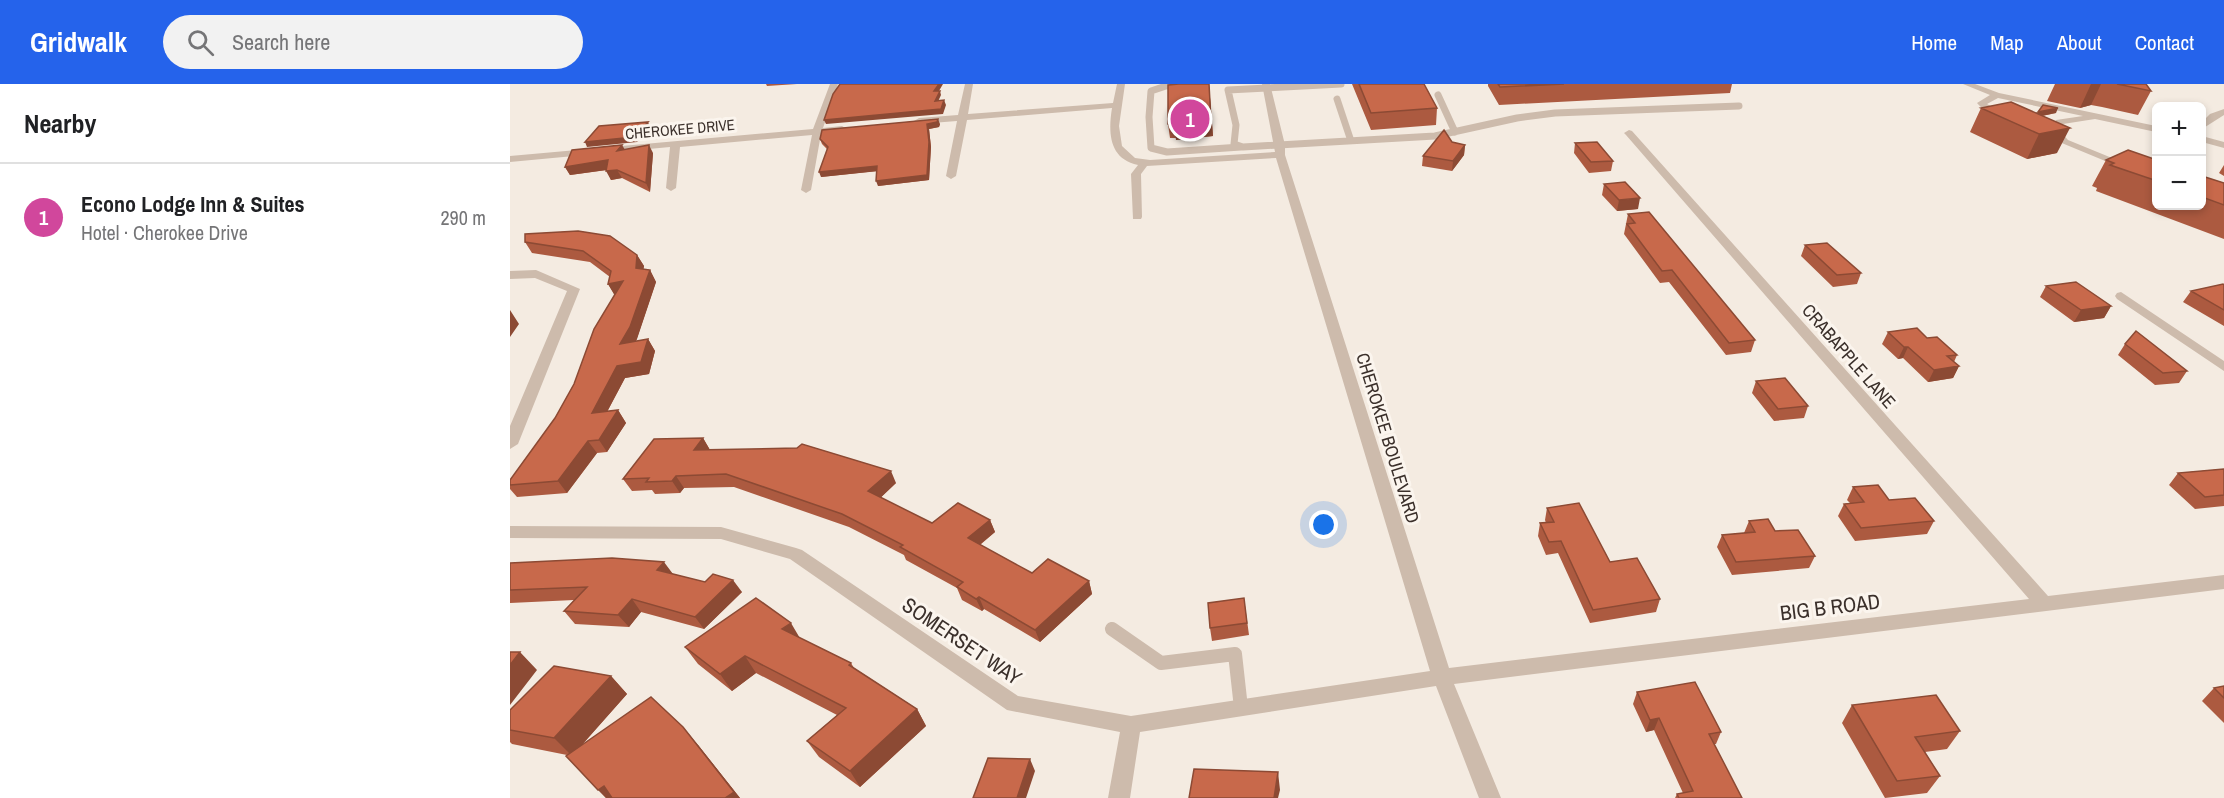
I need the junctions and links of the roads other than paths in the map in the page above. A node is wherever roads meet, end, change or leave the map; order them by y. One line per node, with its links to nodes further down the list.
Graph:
1 (834, 84): 24 (street)
2 (969, 84): 16 (street)
3 (1121, 84): 13 (street)
4 (1197, 84): 32 (lane)
5 (1341, 84): 7 (lane)
6 (1967, 84): 11 (street)
7 (1302, 85): 8 (lane)
8 (1266, 86): 9 (lane); 33 (street, CHEROKEE BOULEVARD)
9 (1226, 87): 32 (lane)
10 (1438, 94): 25 (lane)
11 (1997, 95): 17 (street); 18 (street)
12 (1337, 99): 28 (lane)
13 (1118, 105): 16 (street); 35 (street)
14 (1739, 106): 25 (lane)
15 (2224, 112): 19 (street)
16 (963, 117): 20 (street); 36 (street)
17 (2011, 119)
18 (2115, 119): 22 (street); 29 (street)
19 (2206, 122)
20 (907, 123)
21 (851, 128): 24 (street, CHEROKEE DRIVE)
22 (2152, 128)
23 (2032, 129): 29 (street)
24 (818, 132): 30 (street, CHEROKEE DRIVE); 39 (street)
25 (1455, 132): 28 (lane)
26 (1629, 133): 47 (street, CRABAPPLE LANE)
27 (2206, 140): 31 (street)
28 (1351, 141): 33 (lane)
29 (2066, 143): 37 (street)
30 (675, 144): 34 (street, CHEROKEE DRIVE); 38 (street)
31 (2224, 145)
32 (1243, 147): 33 (lane)
33 (1280, 150): 35 (street); 49 (street, CHEROKEE BOULEVARD)
34 (510, 159)
35 (1146, 162): 40 (street)
36 (951, 176)
37 (2152, 177)
38 (671, 188)
39 (806, 190)
40 (1137, 217)
41 (510, 275): 44 (street)
42 (2121, 296): 43 (street)
43 (2224, 367)
44 (510, 444)
45 (510, 532): 51 (street, SOMERSET WAY)
46 (2224, 582): 47 (street, BIG B ROAD)
47 (2043, 603): 49 (street, BIG B ROAD)
48 (1112, 629): 50 (lane)
49 (1442, 677): 50 (street, SOMERSET WAY); 53 (street, CHEROKEE BOULEVARD)
50 (1241, 708): 51 (street, SOMERSET WAY)
51 (1131, 725): 52 (street)
52 (1119, 798)
53 (1490, 798)

